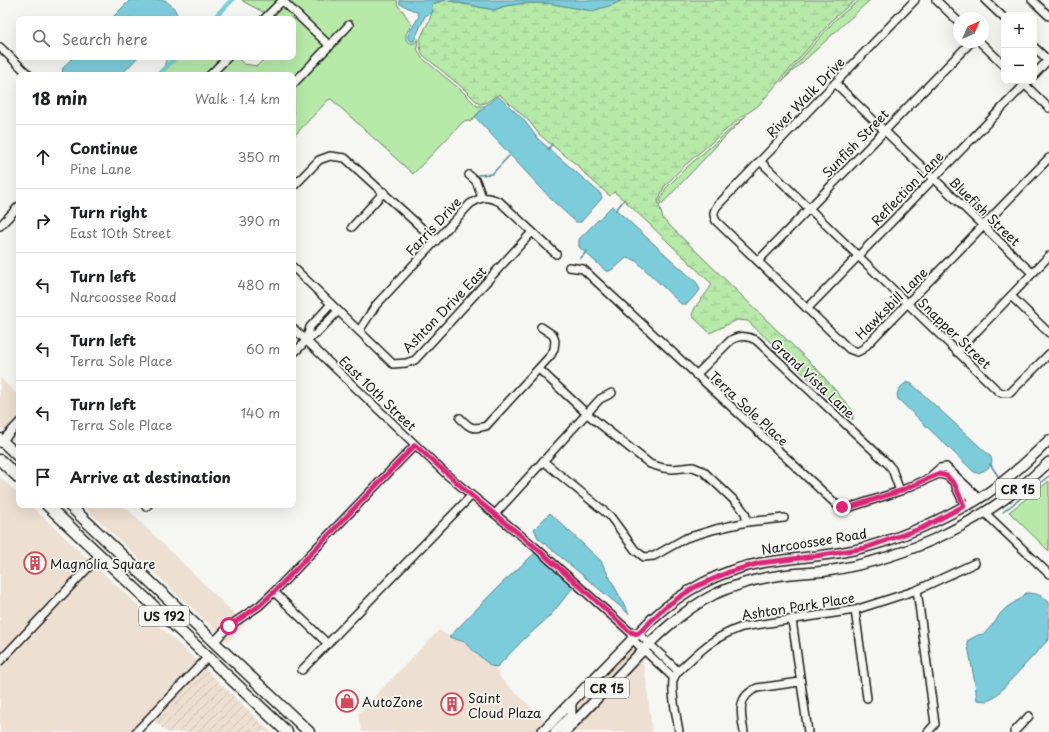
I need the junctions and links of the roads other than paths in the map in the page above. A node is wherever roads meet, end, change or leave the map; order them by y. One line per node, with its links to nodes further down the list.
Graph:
1 (916, 0): 22 (street, River Walk Drive)
2 (936, 0): 7 (street)
3 (985, 0): 5 (street)
4 (1032, 0): 8 (street)
5 (1001, 15)
6 (267, 16): 10 (street)
7 (953, 16)
8 (1049, 16)
9 (349, 25): 10 (street)
10 (330, 46): 21 (street)
11 (0, 47): 18 (street)
12 (964, 48): 26 (street, Sunfish Street)
13 (986, 48): 17 (street)
14 (1035, 48): 16 (street)
15 (225, 60): 19 (street)
16 (1048, 60): 20 (street)
17 (1001, 62)
18 (26, 72)
19 (213, 72)
20 (1037, 72)
21 (296, 81)
22 (835, 83): 26 (street, Bluefish Street); 28 (street, River Walk Drive)
23 (1022, 84): 30 (street, Reflection Lane)
24 (1026, 84): 25 (street)
25 (1049, 108)
26 (884, 130): 30 (street, Bluefish Street); 35 (street, Sunfish Street)
27 (1049, 158): 38 (street, Hawksbill Lane)
28 (760, 162): 35 (street, Snapper Street); 36 (street, River Walk Drive)
29 (469, 176): 33 (street)
30 (934, 178): 38 (street, Bluefish Street); 43 (street, Reflection Lane)
31 (296, 184): 32 (street)
32 (384, 192): 39 (street); 41 (street)
33 (482, 198): 40 (street); 41 (street, Farris Drive)
34 (16, 209): 37 (street)
35 (809, 209): 43 (street, Snapper Street); 45 (street, Sunfish Street)
36 (714, 211): 45 (street, Hawksbill Lane)
37 (0, 226)
38 (983, 226): 48 (street, Bluefish Street); 51 (street, Hawksbill Lane)
39 (352, 227)
40 (532, 232): 42 (street); 56 (street, Ashton Drive East)
41 (436, 241): 56 (street, Farris Drive)
42 (556, 254)
43 (858, 256): 51 (street, Snapper Street); 52 (street, Reflection Lane)
44 (1049, 256): 48 (street)
45 (758, 261): 52 (street, Hawksbill Lane)
46 (569, 267): 63 (street, Terra Sole Place)
47 (296, 270): 50 (street, Ashton Drive East)
48 (1032, 273): 49 (street)
49 (1011, 296): 57 (street); 60 (street)
50 (331, 304): 53 (street, Ashton Drive East); 58 (street)
51 (907, 304): 52 (street, Hawksbill Lane); 60 (street, Snapper Street)
52 (808, 308)
53 (338, 311): 56 (street, Ashton Drive East); 58 (street)
54 (541, 327): 62 (street)
55 (296, 331): 58 (street, East 10th Street)
56 (360, 331)
57 (1049, 332)
58 (306, 341): 59 (street); 70 (street, East 10th Street)
59 (296, 351)
60 (957, 352): 61 (street, Snapper Street)
61 (1049, 354)
62 (539, 369): 65 (street); 66 (street)
63 (696, 374): 78 (street, Terra Sole Place); 78 (street, Grand Vista Lane)
64 (612, 393): 65 (street)
65 (586, 413): 73 (street); 87 (street)
66 (460, 418)
67 (16, 426): 69 (street)
68 (1049, 440): 80 (main road, Narcoossee Road / CR 15)
69 (1, 441): 71 (highway)
70 (415, 445): 79 (street, East 10th Street); 93 (street)
71 (16, 454)
72 (0, 460): 75 (highway)
73 (543, 461): 85 (street); 87 (street)
74 (1049, 462): 84 (main road, CR 15)
75 (16, 475)
76 (930, 477): 77 (street, Terra Sole Place); 78 (street, Terra Sole Place); 80 (street, Terra Sole Place)
77 (955, 485): 80 (street, Terra Sole Place); 81 (street)
78 (900, 491)
79 (472, 496): 85 (street, East 10th Street); 99 (street)
80 (976, 500): 81 (main road, Narcoossee Road / CR 15); 84 (main road)
81 (964, 506): 97 (main road, Narcoossee Road / CR 15)
82 (51, 508): 88 (highway, US 192)
83 (72, 508): 96 (highway, US 192)
84 (985, 513): 90 (street); 100 (main road, CR 15)
85 (495, 514): 97 (street, East 10th Street)
86 (784, 518): 87 (street)
87 (747, 522)
88 (100, 555): 91 (highway, US 192); 96 (highway); 102 (street)
89 (975, 563): 92 (street, Ashton Park Place)
90 (1049, 574)
91 (126, 579): 98 (highway); 101 (highway, US 192)
92 (917, 590): 94 (street, Ashton Park Place); 121 (street)
93 (274, 592): 98 (street); 99 (street)
94 (855, 610): 95 (street, Ashton Park Place); 108 (street)
95 (792, 620): 104 (street, Ashton Park Place); 106 (street)
96 (195, 624): 98 (highway, US 192)
97 (633, 635): 100 (street, East 10th Street); 109 (main road, Narcoossee Road / CR 15)
98 (214, 642): 114 (highway, US 192)
99 (328, 644): 103 (street)
100 (646, 646): 104 (street); 105 (street); 117 (main road, CR 15)
101 (208, 656): 107 (highway, US 192); 111 (street)
102 (0, 661)
103 (302, 670)
104 (678, 671): 105 (street, Ashton Park Place)
105 (674, 678): 118 (street)
106 (800, 682): 119 (street); 120 (street)
107 (244, 691): 112 (highway, US 192); 113 (highway)
108 (867, 698)
109 (570, 703): 115 (main road, Narcoossee Road / CR 15); 116 (main road)
110 (1029, 716): 122 (street)
111 (136, 732)
112 (287, 732)
113 (299, 732)
114 (309, 732)
115 (542, 732)
116 (555, 732)
117 (564, 732)
118 (679, 732)
119 (744, 732)
120 (808, 732)
121 (928, 732)
122 (1014, 732)

